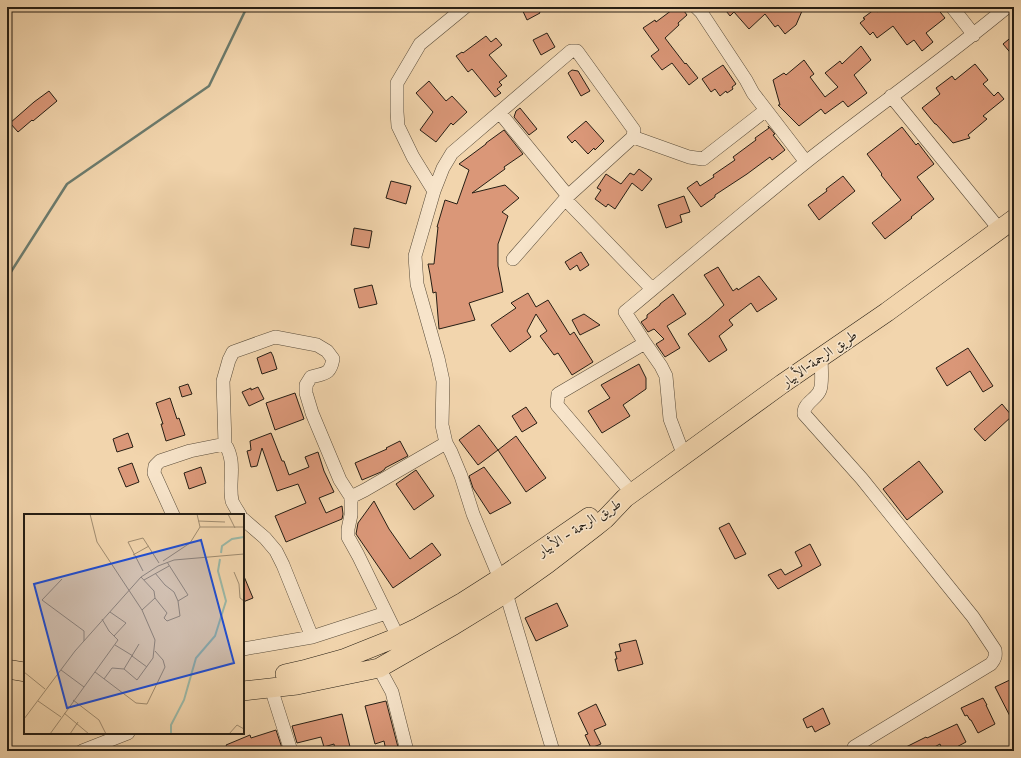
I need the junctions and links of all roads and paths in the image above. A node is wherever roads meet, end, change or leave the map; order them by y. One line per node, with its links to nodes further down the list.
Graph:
1 (465, 7): 11 (street)
2 (696, 7): 7 (street)
3 (952, 7): 5 (street)
4 (1007, 7): 5 (street)
5 (974, 35): 6 (street)
6 (891, 96): 10 (street); 13 (street)
7 (766, 110): 9 (street); 10 (street)
8 (500, 113): 9 (street); 11 (street); 12 (street)
9 (633, 137): 12 (street)
10 (806, 162): 15 (street)
11 (434, 191): 18 (street)
12 (567, 198): 14 (street); 15 (street)
13 (1007, 224): 17 (highway, طريق الرجمة-الأبيار)
14 (513, 259)
15 (652, 289): 16 (street)
16 (645, 343): 20 (street); 21 (street)
17 (821, 357): 20 (highway, طريق الرجمة-الأبيار); 39 (street)
18 (446, 443): 22 (street); 26 (street)
19 (225, 444): 22 (street); 23 (street); 24 (street)
20 (684, 456): 21 (highway, طريق الرجمة-الأبيار)
21 (629, 495): 26 (highway, طريق الرجمة - الأبيار)
22 (351, 497): 27 (street)
23 (173, 514)
24 (239, 514)
25 (244, 520): 28 (street)
26 (502, 586): 29 (highway, طريق الرجمة - الأبيار); 33 (highway, طريق الرجمة - الأبيار); 43 (street)
27 (386, 612): 28 (street); 29 (street)
28 (312, 637): 30 (street)
29 (398, 637): 36 (highway, طريق الرجمة - الأبيار)
30 (244, 649)
31 (7, 656): 32 (highway)
32 (24, 659)
33 (379, 668): 37 (highway, طريق الرجمة - الأبيار); 42 (street)
34 (7, 669): 35 (highway)
35 (24, 672)
36 (244, 688): 37 (highway, طريق الرجمة - الأبيار)
37 (271, 688): 41 (street)
38 (125, 734): 40 (street)
39 (854, 747)
40 (82, 751)
41 (291, 751)
42 (407, 751)
43 (553, 751)

